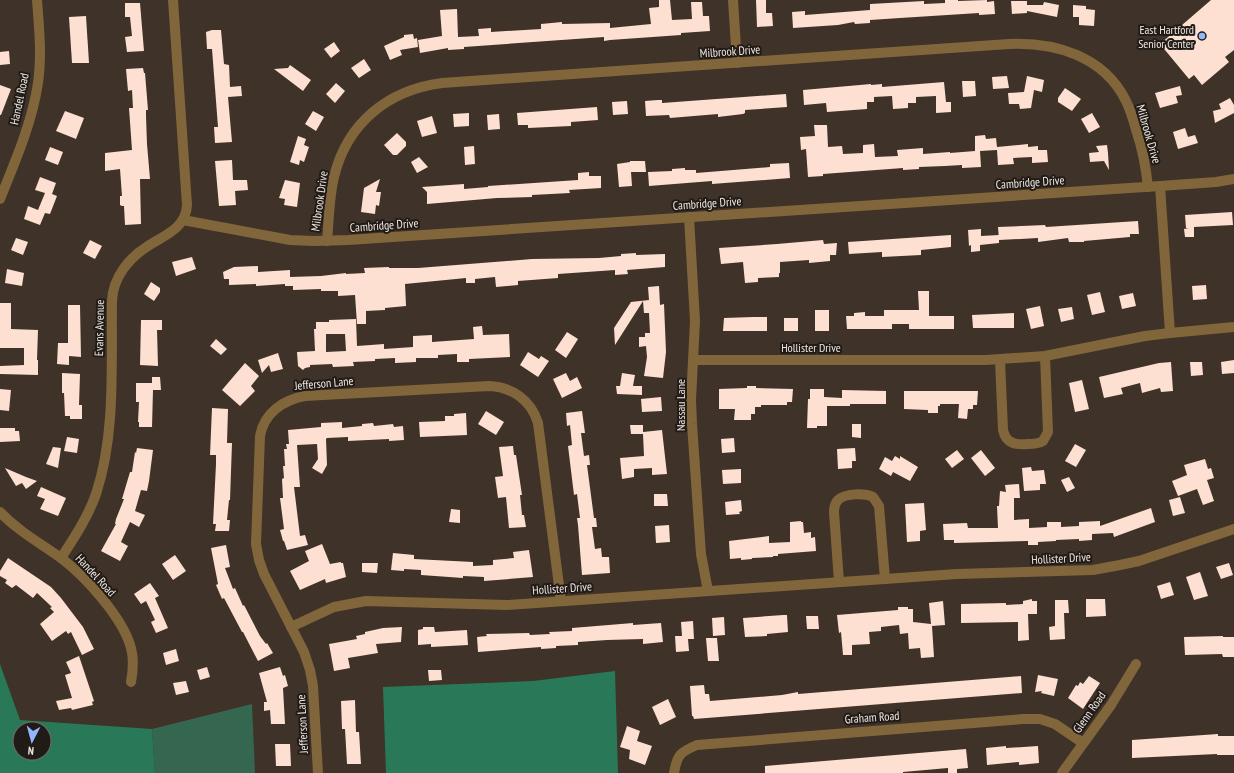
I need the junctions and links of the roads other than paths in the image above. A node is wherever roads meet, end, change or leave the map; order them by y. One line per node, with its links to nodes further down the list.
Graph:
1 (37, 0): 8 (street, Handel Road)
2 (173, 0): 10 (street)
3 (733, 0): 4 (street)
4 (737, 63): 7 (street, Milbrook Drive); 11 (street, Milbrook Drive)
5 (1234, 179): 6 (street, Cambridge Drive)
6 (1160, 186): 7 (street, Cambridge Drive); 13 (street)
7 (1148, 187): 9 (street, Cambridge Drive)
8 (0, 199)
9 (689, 218): 11 (street, Cambridge Drive); 15 (street, Nassau Lane)
10 (183, 220): 11 (street, Cambridge Drive); 19 (street, Evans Avenue)
11 (327, 241)
12 (1234, 327): 13 (street, Hollister Drive)
13 (1170, 333): 14 (street, Hollister Drive)
14 (1045, 356): 16 (street, Hollister Drive); 16 (street)
15 (694, 360): 16 (street, Hollister Drive); 22 (street, Nassau Lane)
16 (1000, 360)
17 (0, 512): 19 (street, Handel Road)
18 (1234, 529): 20 (street, Hollister Drive)
19 (61, 558): 26 (street, Handel Road)
20 (885, 579): 21 (street, Hollister Drive); 21 (street)
21 (839, 582): 22 (street, Hollister Drive)
22 (708, 591): 23 (street, Hollister Drive)
23 (561, 601): 24 (street, Hollister Drive); 24 (street, Jefferson Lane)
24 (291, 627): 28 (street, Jefferson Lane)
25 (1136, 664): 27 (street, Glenn Road)
26 (131, 682)
27 (1083, 743): 29 (street, Graham Road); 30 (street, Glenn Road)
28 (318, 773)
29 (674, 773)
30 (1062, 773)

